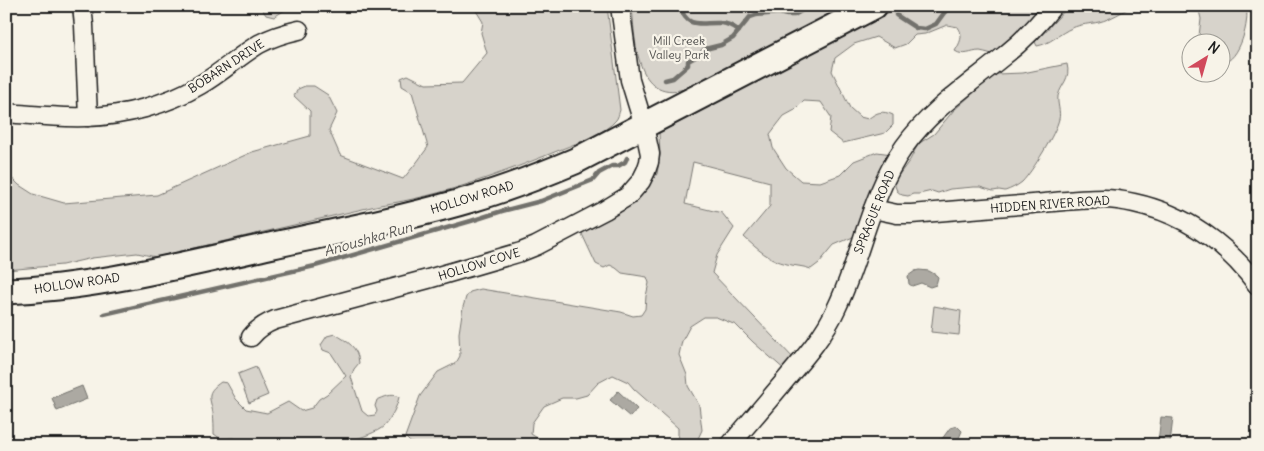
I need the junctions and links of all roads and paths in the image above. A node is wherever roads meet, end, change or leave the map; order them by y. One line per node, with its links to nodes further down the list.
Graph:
1 (82, 6): 7 (street)
2 (620, 6): 8 (street, HOLLOW COVE)
3 (874, 6): 8 (main road, HOLLOW ROAD)
4 (1053, 6): 9 (street, SPRAGUE ROAD)
5 (299, 30): 7 (street, BOBARN DRIVE)
6 (6, 112): 7 (street, BOBARN DRIVE)
7 (88, 117)
8 (644, 126): 11 (main road, HOLLOW ROAD); 12 (street, HOLLOW COVE)
9 (873, 209): 10 (street, HIDDEN RIVER ROAD); 13 (street, SPRAGUE ROAD)
10 (1258, 286)
11 (6, 290)
12 (251, 337)
13 (730, 445)

